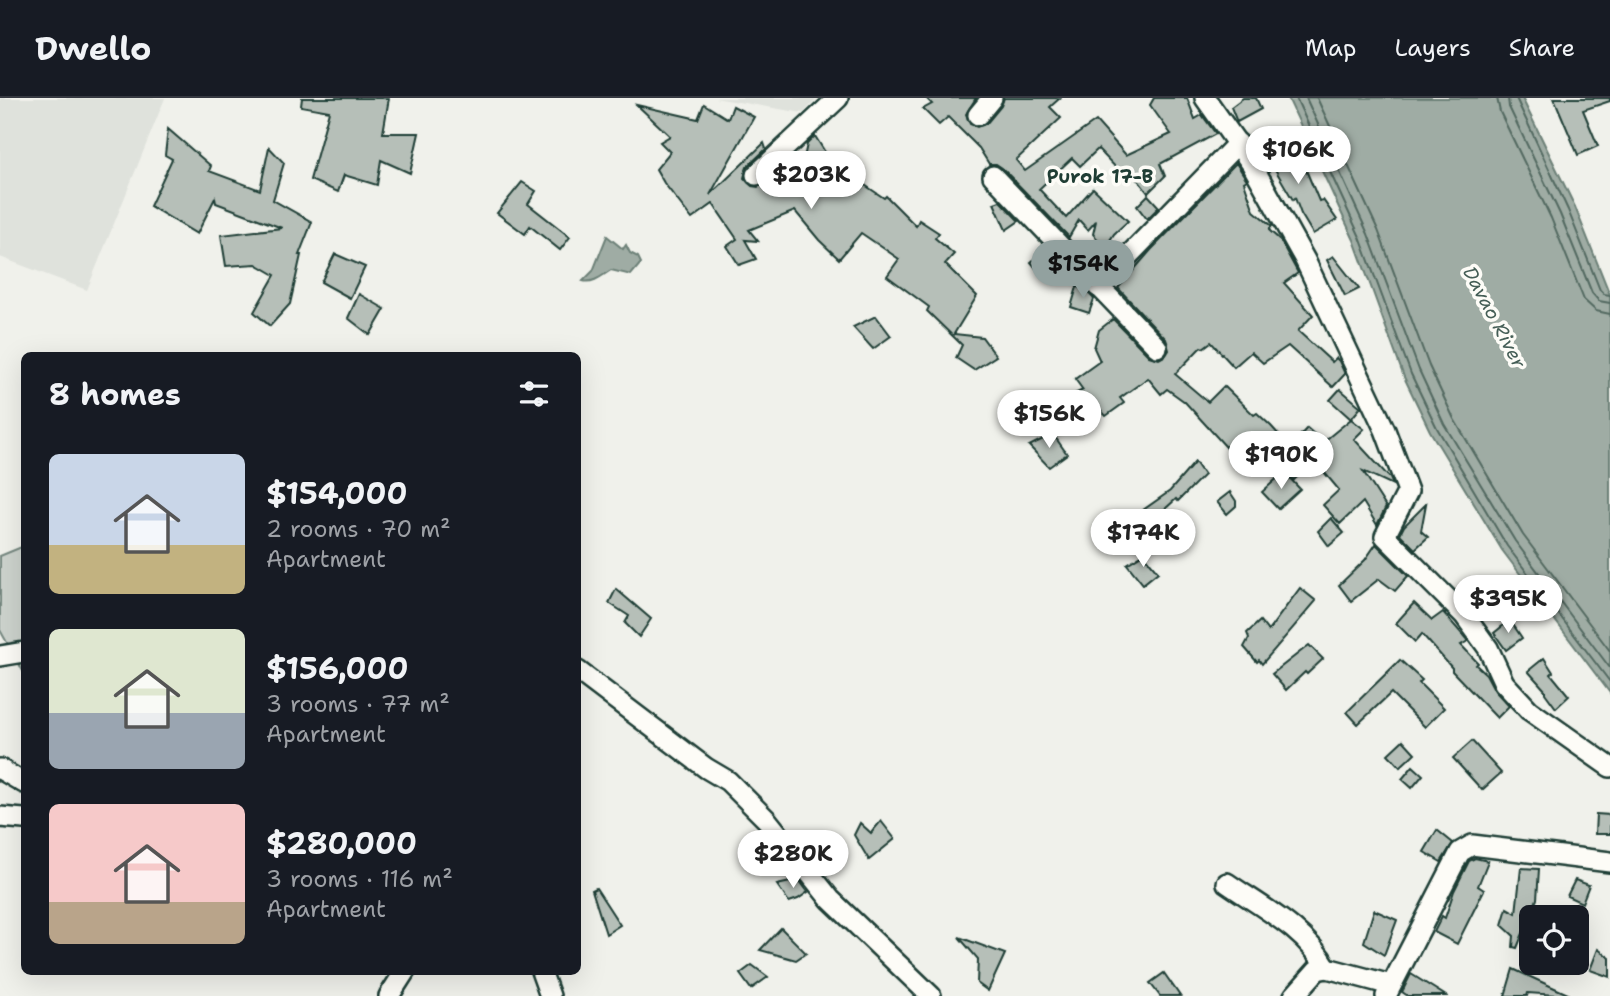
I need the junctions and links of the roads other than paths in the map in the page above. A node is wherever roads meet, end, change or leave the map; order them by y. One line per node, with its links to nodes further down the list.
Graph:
1 (838, 98): 6 (street)
2 (992, 98): 4 (street)
3 (1205, 98): 5 (street)
4 (978, 115)
5 (1238, 144): 8 (street); 13 (street)
6 (756, 175)
7 (993, 176): 8 (street)
8 (1098, 287): 9 (street)
9 (1157, 347)
10 (21, 652): 11 (street)
11 (0, 656)
12 (581, 673): 26 (street)
13 (1610, 767)
14 (0, 769): 15 (street)
15 (21, 781)
16 (0, 817): 17 (street)
17 (21, 819)
18 (1610, 862): 23 (street)
19 (1227, 883): 20 (street)
20 (1327, 968): 23 (street); 27 (street)
21 (402, 975): 24 (street)
22 (542, 975): 25 (street)
23 (1388, 990)
24 (389, 996)
25 (550, 996)
26 (931, 996)
27 (1294, 996)

